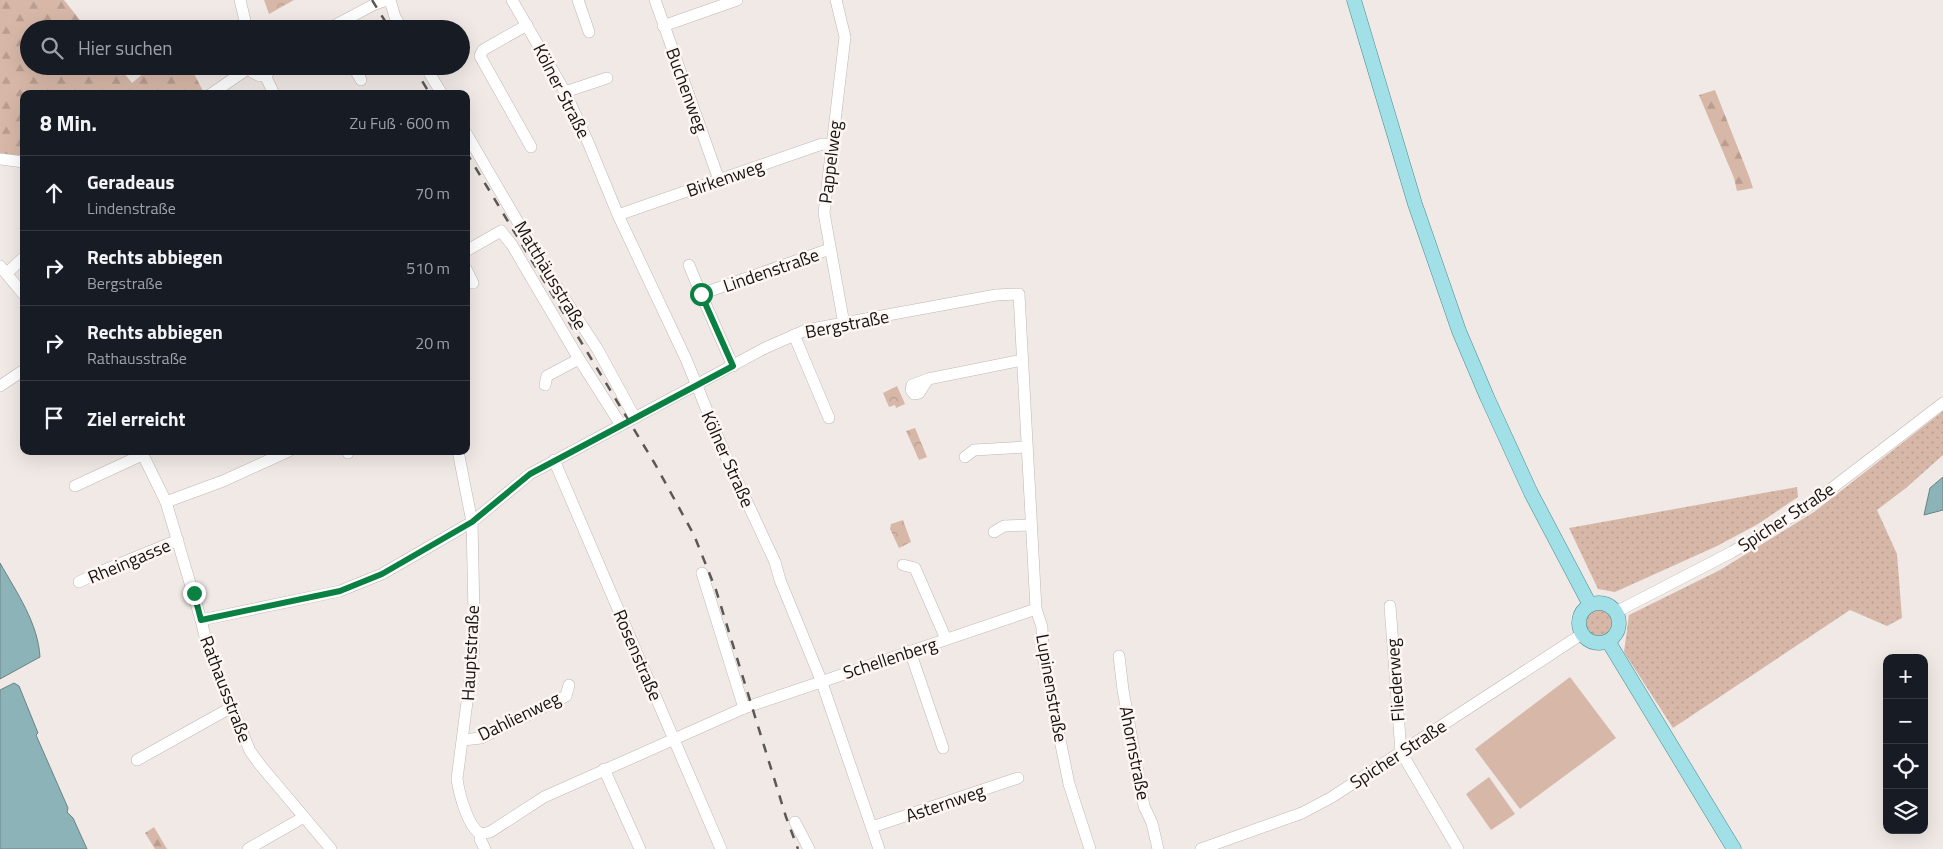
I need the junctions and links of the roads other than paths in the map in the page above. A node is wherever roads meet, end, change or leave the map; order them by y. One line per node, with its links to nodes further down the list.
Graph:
1 (240, 0): 9 (street)
2 (388, 0): 10 (street); 11 (street)
3 (512, 0): 12 (street, Kölner Straße)
4 (578, 0): 14 (street)
5 (655, 0): 13 (street, Buchenweg)
6 (737, 0): 13 (street)
7 (836, 0): 26 (street, Pappelweg)
8 (1354, 0): 73 (main road)
9 (245, 20)
10 (345, 20)
11 (396, 20)
12 (527, 24): 24 (street, Kölner Straße); 27 (street)
13 (664, 26): 30 (street, Buchenweg)
14 (589, 32)
15 (241, 75): 21 (street)
16 (269, 75): 22 (street)
17 (358, 75): 20 (street)
18 (430, 75): 23 (street)
19 (607, 78): 24 (street)
20 (361, 80)
21 (226, 90)
22 (273, 90)
23 (440, 90)
24 (565, 92): 31 (street, Kölner Straße)
25 (470, 139): 53 (street, Matthäusstraße)
26 (832, 145): 30 (street, Birkenweg); 33 (street, Pappelweg)
27 (531, 147)
28 (0, 159): 29 (street)
29 (20, 162)
30 (719, 180): 31 (street, Birkenweg)
31 (618, 214): 49 (street, Kölner Straße)
32 (470, 249): 44 (street)
33 (830, 249): 40 (street, Lindenstraße); 41 (street, Pappelweg)
34 (20, 259): 36 (street)
35 (689, 265): 40 (street)
36 (3, 270): 39 (street)
37 (470, 276): 38 (street)
38 (474, 282)
39 (20, 290)
40 (701, 294): 46 (street, Lindenstraße)
41 (844, 324): 42 (street, Bergstraße); 43 (street, Bergstraße)
42 (1020, 328): 45 (street, Lupinenstraße)
43 (794, 335): 46 (street, Bergstraße); 54 (street)
44 (579, 359): 51 (street); 55 (street)
45 (1022, 360): 48 (street); 56 (street, Lupinenstraße)
46 (733, 366): 49 (street, Bergstraße)
47 (20, 373): 50 (street)
48 (928, 379)
49 (696, 385): 53 (street, Bergstraße); 82 (street, Kölner Straße)
50 (0, 386)
51 (545, 386)
52 (1943, 403): 75 (street, Spicher Straße)
53 (635, 418): 55 (street, Bergstraße)
54 (829, 418)
55 (622, 425): 62 (street, Bergstraße)
56 (1026, 447): 61 (street); 66 (street, Lupinenstraße)
57 (136, 455): 63 (street)
58 (143, 455): 64 (street, Rathausstraße)
59 (280, 455): 64 (street)
60 (459, 455): 65 (street, Hauptstraße)
61 (965, 457)
62 (554, 460): 65 (street, Bergstraße); 86 (street, Rosenstraße)
63 (75, 486)
64 (166, 502): 68 (street, Rathausstraße)
65 (472, 522): 76 (street, Bergstraße); 87 (street, Hauptstraße)
66 (1030, 525): 67 (street); 74 (street, Lupinenstraße)
67 (994, 532)
68 (178, 540): 71 (street, Rheingasse); 76 (street, Rathausstraße)
69 (903, 564): 78 (street)
70 (702, 573): 85 (street)
71 (79, 582)
72 (1390, 606): 89 (street, Fliederweg)
73 (1590, 606): 75 (main road); 77 (main road)
74 (1036, 608): 78 (street, Schellenberg); 104 (street, Lupinenstraße)
75 (1616, 612): 79 (main road)
76 (201, 620): 84 (street, Rathausstraße)
77 (1582, 634): 79 (main road); 89 (street, Spicher Straße)
78 (946, 639): 80 (street, Schellenberg)
79 (1608, 641): 108 (main road)
80 (910, 650): 82 (street, Schellenberg); 88 (street)
81 (1119, 656): 105 (street, Ahornstraße)
82 (821, 680): 85 (street, Schellenberg); 95 (street, Kölner Straße)
83 (569, 686): 87 (street, Dahlienweg)
84 (232, 707): 90 (street); 93 (street, Rathausstraße)
85 (744, 708): 86 (street, Schellenberg)
86 (674, 739): 91 (street, Schellenberg); 101 (street, Rosenstraße)
87 (463, 740): 96 (street, Hauptstraße)
88 (943, 748)
89 (1401, 752): 106 (street, Spicher Straße); 107 (street)
90 (137, 760)
91 (604, 769): 96 (street, Schellenberg); 100 (street)
92 (1018, 778): 95 (street, Asternweg)
93 (304, 817): 97 (street); 98 (street, Rathausstraße)
94 (795, 822): 102 (street)
95 (872, 827): 103 (street, Kölner Straße)
96 (481, 834): 99 (street, Hauptstraße)
97 (248, 849)
98 (330, 849)
99 (485, 849)
100 (640, 849)
101 (721, 849)
102 (809, 849)
103 (879, 849)
104 (1090, 849)
105 (1158, 849)
106 (1201, 849)
107 (1458, 849)
108 (1734, 849)

